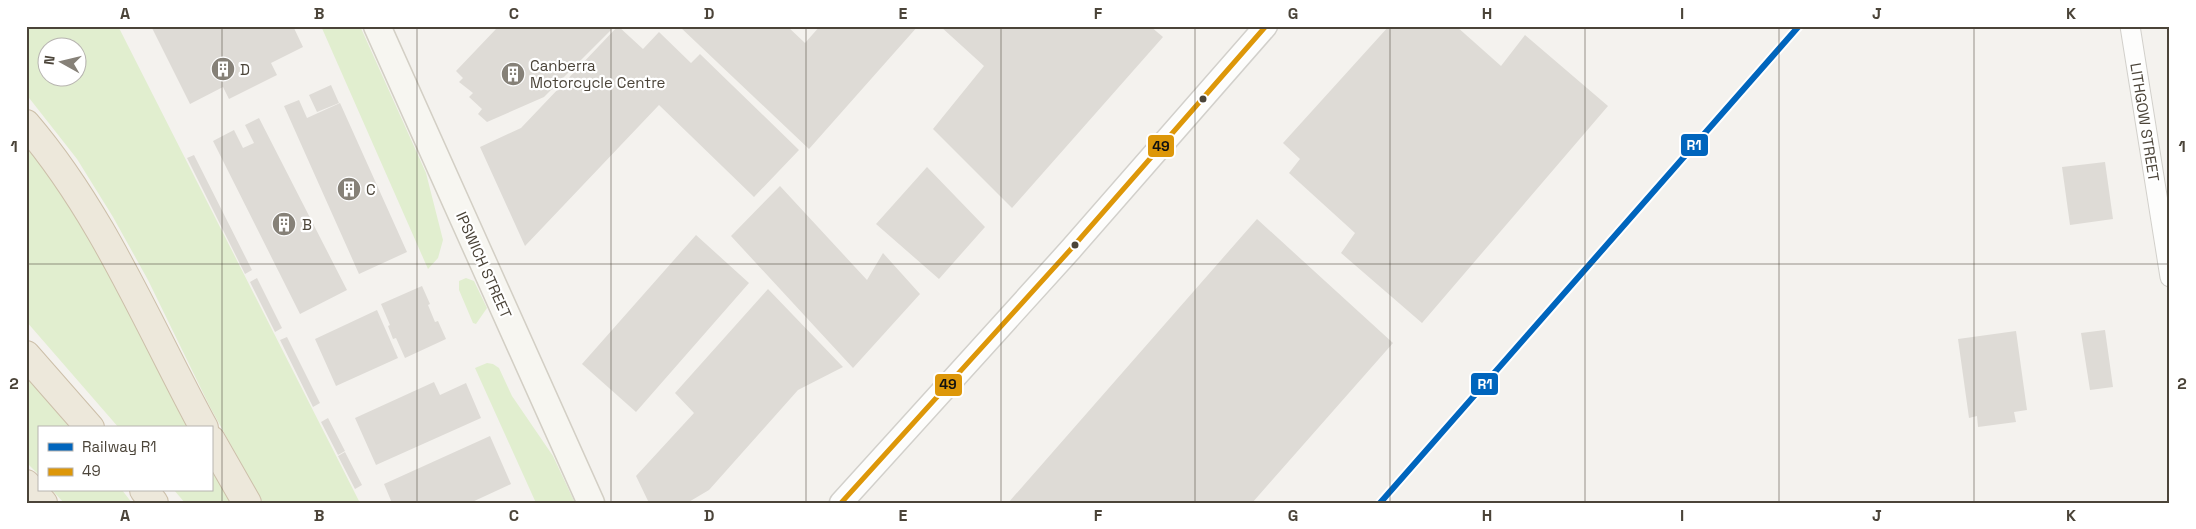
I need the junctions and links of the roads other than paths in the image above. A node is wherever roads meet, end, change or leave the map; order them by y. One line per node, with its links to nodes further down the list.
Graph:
1 (377, 26): 15 (main road, IPSWICH STREET)
2 (1266, 26): 16 (street)
3 (2130, 26): 5 (street, LITHGOW STREET)
4 (26, 124): 8 (highway)
5 (2170, 277)
6 (26, 355): 7 (highway)
7 (88, 426)
8 (203, 426)
9 (212, 442): 14 (highway)
10 (26, 484): 12 (highway)
11 (146, 492): 13 (highway)
12 (44, 503)
13 (154, 503)
14 (247, 503)
15 (591, 503)
16 (841, 503)

